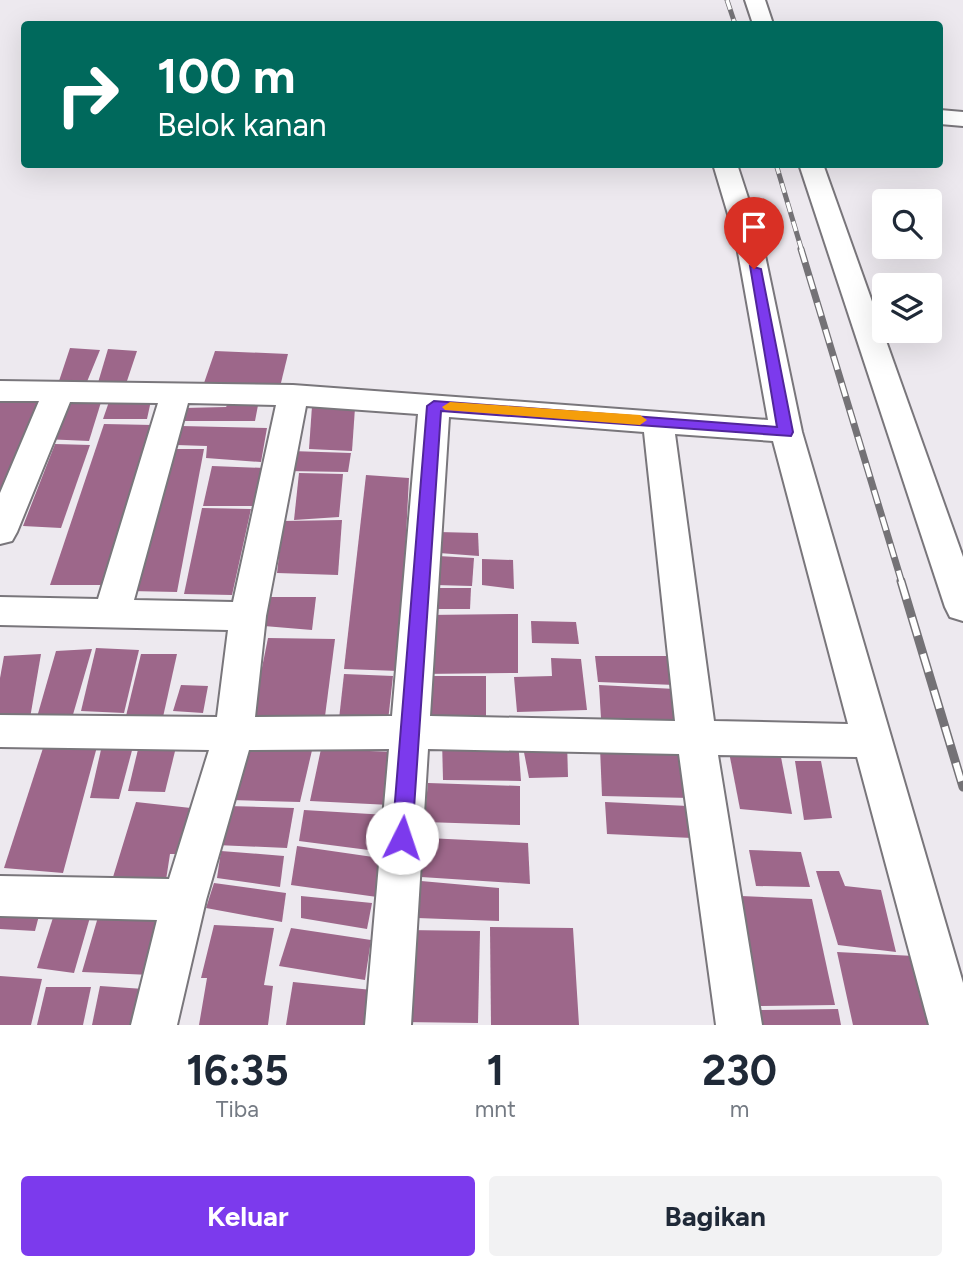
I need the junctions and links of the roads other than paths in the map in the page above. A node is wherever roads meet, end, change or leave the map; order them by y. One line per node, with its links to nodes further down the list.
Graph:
1 (755, 0): 2 (street)
2 (762, 21)
3 (943, 117): 4 (street)
4 (963, 119)
5 (726, 168): 13 (street)
6 (812, 168): 15 (street)
7 (0, 391): 8 (street)
8 (58, 393): 9 (street); 14 (street)
9 (176, 394): 10 (street); 17 (street)
10 (293, 396): 11 (street); 18 (street)
11 (434, 406): 12 (street); 20 (street)
12 (658, 422): 13 (street); 22 (street)
13 (786, 432): 23 (street)
14 (0, 532)
15 (963, 607)
16 (0, 611): 17 (street)
17 (111, 613): 18 (street)
18 (248, 616): 21 (street)
19 (0, 731): 21 (street)
20 (410, 732): 21 (street); 22 (street); 27 (street)
21 (234, 734): 25 (street)
22 (696, 737): 23 (street); 28 (street)
23 (875, 741): 29 (street)
24 (0, 896): 25 (street)
25 (184, 900): 26 (street)
26 (154, 1025)
27 (388, 1025)
28 (739, 1025)
29 (952, 1025)

